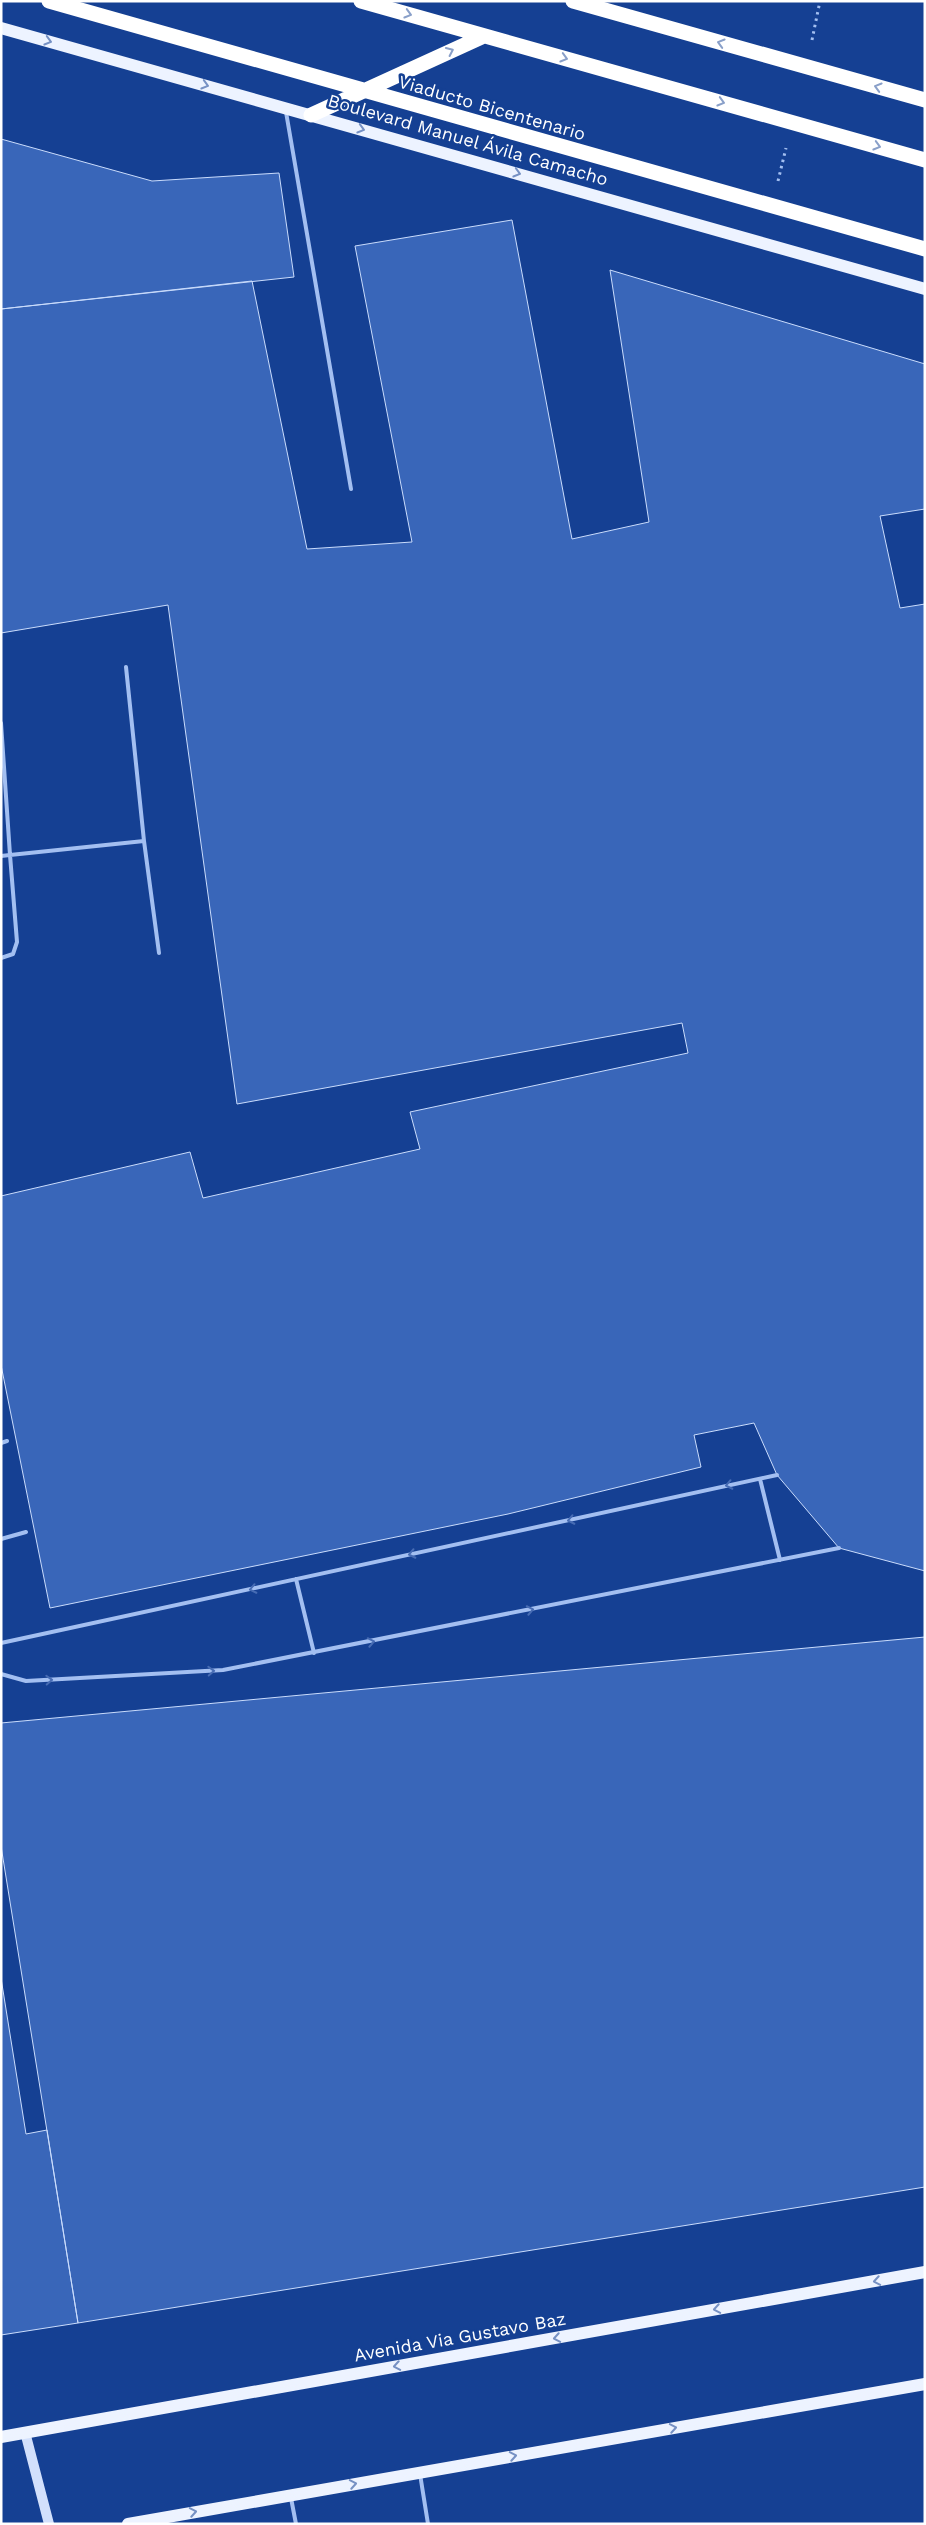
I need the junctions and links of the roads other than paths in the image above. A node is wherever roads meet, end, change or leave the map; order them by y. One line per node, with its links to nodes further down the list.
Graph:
1 (49, 1): 10 (highway, Viaducto Bicentenario)
2 (361, 1): 5 (highway, one-way to 5)
3 (573, 1): 6 (highway, one-way to 3)
4 (1, 28): 7 (main road, Boulevard Manuel Ávila Camacho, one-way to 7)
5 (484, 36): 8 (highway, one-way to 5); 9 (highway, one-way to 9)
6 (925, 100)
7 (285, 108): 8 (main road, Boulevard Manuel Ávila Camacho); 12 (lane)
8 (311, 115): 11 (main road, Boulevard Manuel Ávila Camacho, one-way to 11)
9 (925, 160)
10 (925, 249)
11 (925, 289)
12 (351, 489)
13 (126, 667): 15 (lane)
14 (1, 723): 16 (lane)
15 (144, 841): 16 (lane); 18 (lane)
16 (10, 855): 17 (lane); 19 (lane)
17 (1, 856)
18 (159, 953)
19 (1, 958)
20 (7, 1442): 21 (lane)
21 (1, 1443)
22 (777, 1475): 23 (lane)
23 (760, 1479): 27 (lane); 28 (lane, one-way to 28)
24 (26, 1532): 25 (lane)
25 (1, 1539)
26 (839, 1548): 27 (lane)
27 (780, 1560): 30 (lane, one-way to 27)
28 (296, 1579): 29 (lane, one-way to 29); 30 (lane)
29 (1, 1643)
30 (314, 1653): 31 (lane, one-way to 30)
31 (1, 1674)
32 (925, 2272): 34 (main road, Avenida Via Gustavo Baz, one-way to 34)
33 (925, 2384): 36 (main road, one-way to 33)
34 (25, 2432): 35 (main road, Avenida Via Gustavo Baz); 39 (street)
35 (1, 2437)
36 (420, 2472): 37 (main road, one-way to 36); 42 (lane)
37 (291, 2495): 38 (main road, one-way to 37); 41 (lane)
38 (154, 2522): 40 (main road)
39 (49, 2524)
40 (128, 2524)
41 (296, 2524)
42 (428, 2524)

